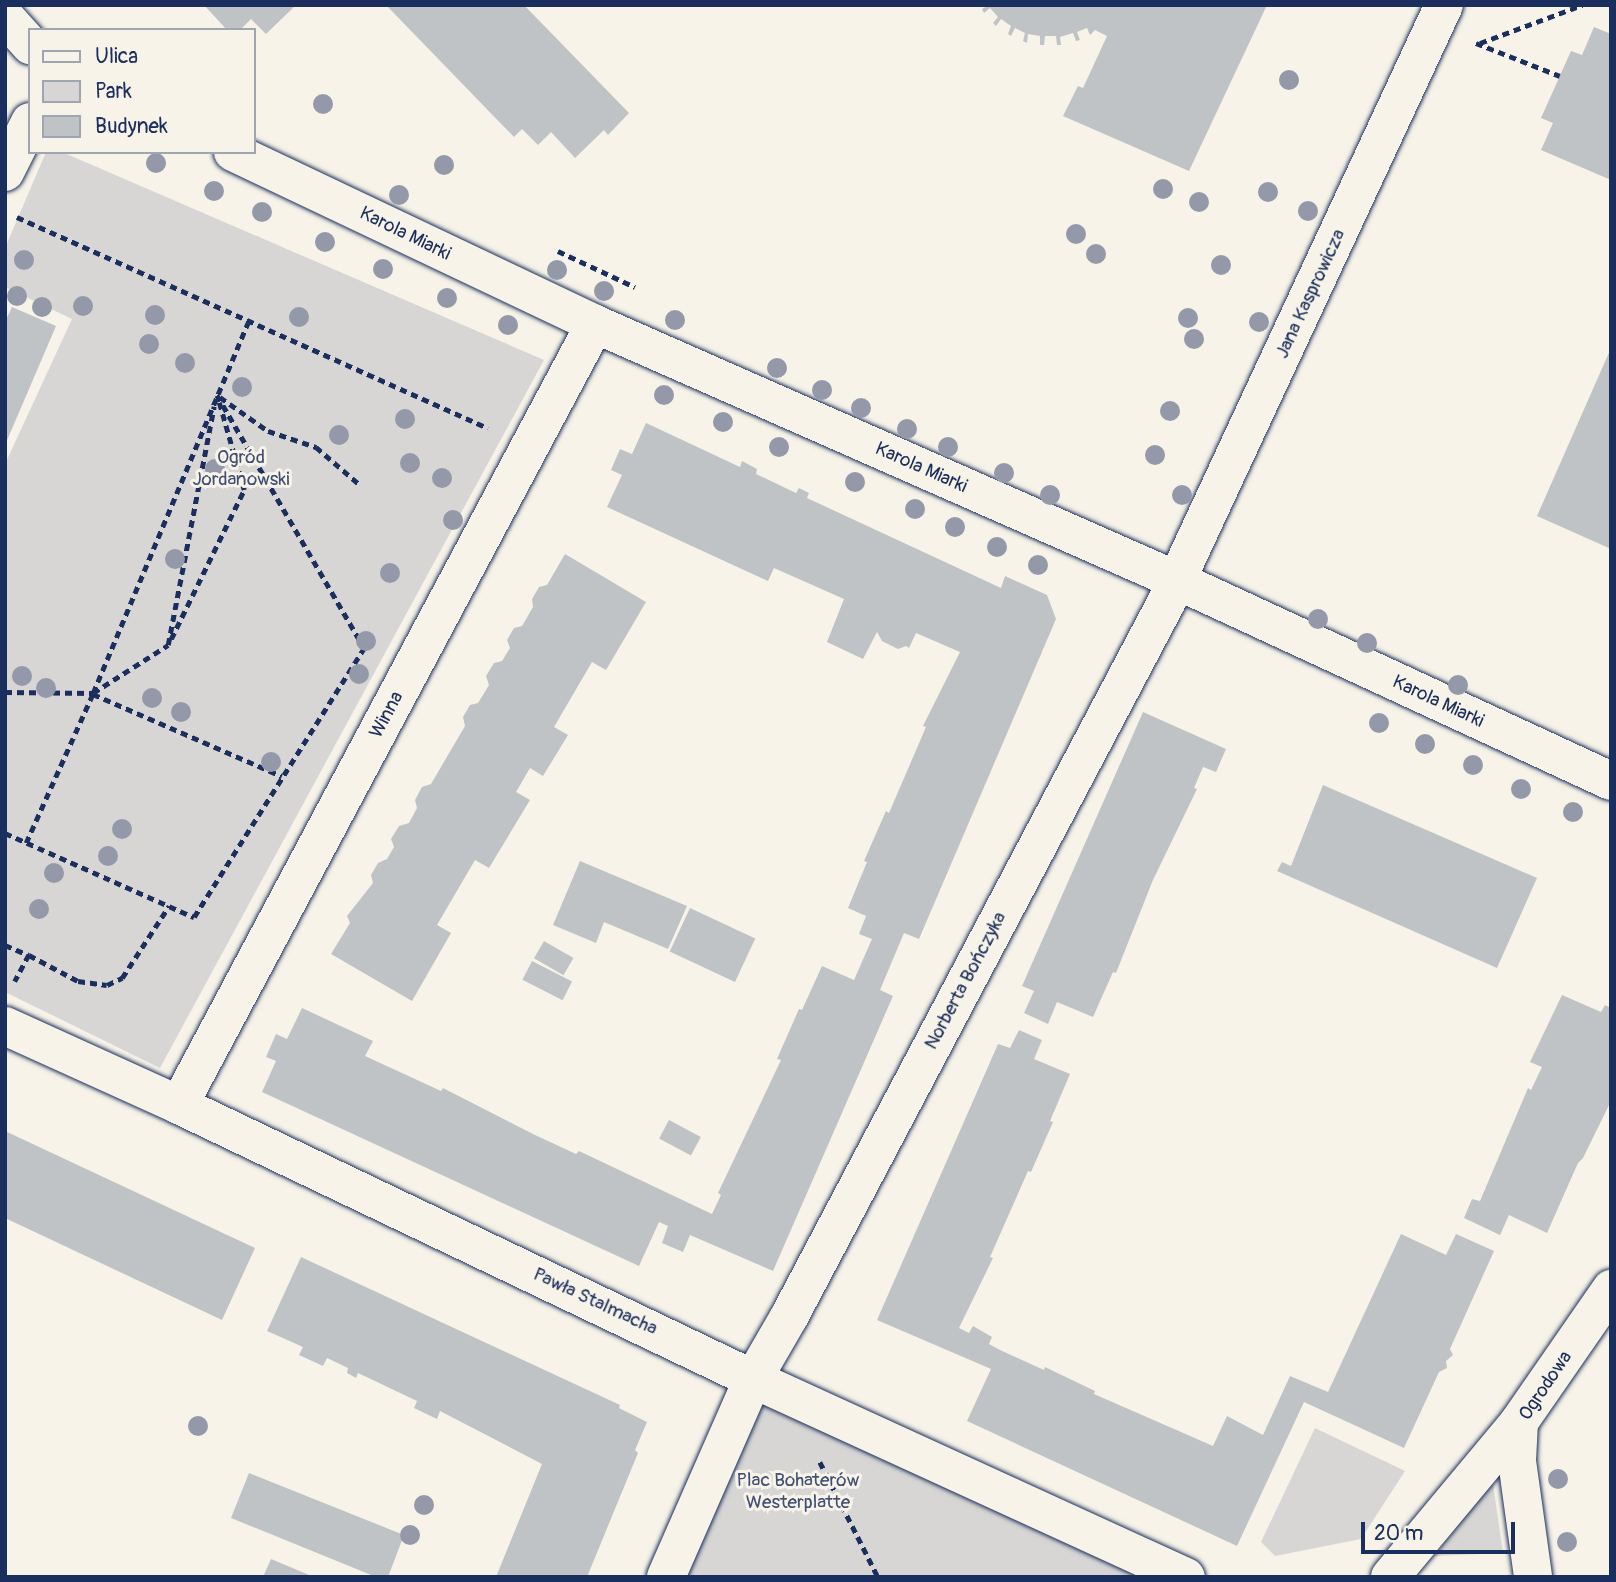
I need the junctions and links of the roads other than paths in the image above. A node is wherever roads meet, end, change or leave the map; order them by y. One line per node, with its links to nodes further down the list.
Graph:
1 (1439, 16): 8 (street, Jana Kasprowicza)
2 (5, 17): 3 (street)
3 (28, 43)
4 (28, 126): 6 (street)
5 (237, 154): 7 (street, Karola Miarki)
6 (5, 172)
7 (595, 324): 8 (street, Karola Miarki); 11 (street, Winna)
8 (1176, 580): 9 (street, Karola Miarki); 13 (street, Norberta Bończyka)
9 (1611, 781)
10 (8, 1008): 11 (street, Pawła Stalmacha)
11 (179, 1105): 13 (street, Pawła Stalmacha)
12 (1611, 1289): 14 (street, Ogrodowa)
13 (753, 1379): 15 (street); 16 (street, Pawła Stalmacha)
14 (1519, 1422): 17 (street); 18 (street, Ogrodowa)
15 (666, 1577)
16 (1186, 1577)
17 (1390, 1577)
18 (1534, 1577)

